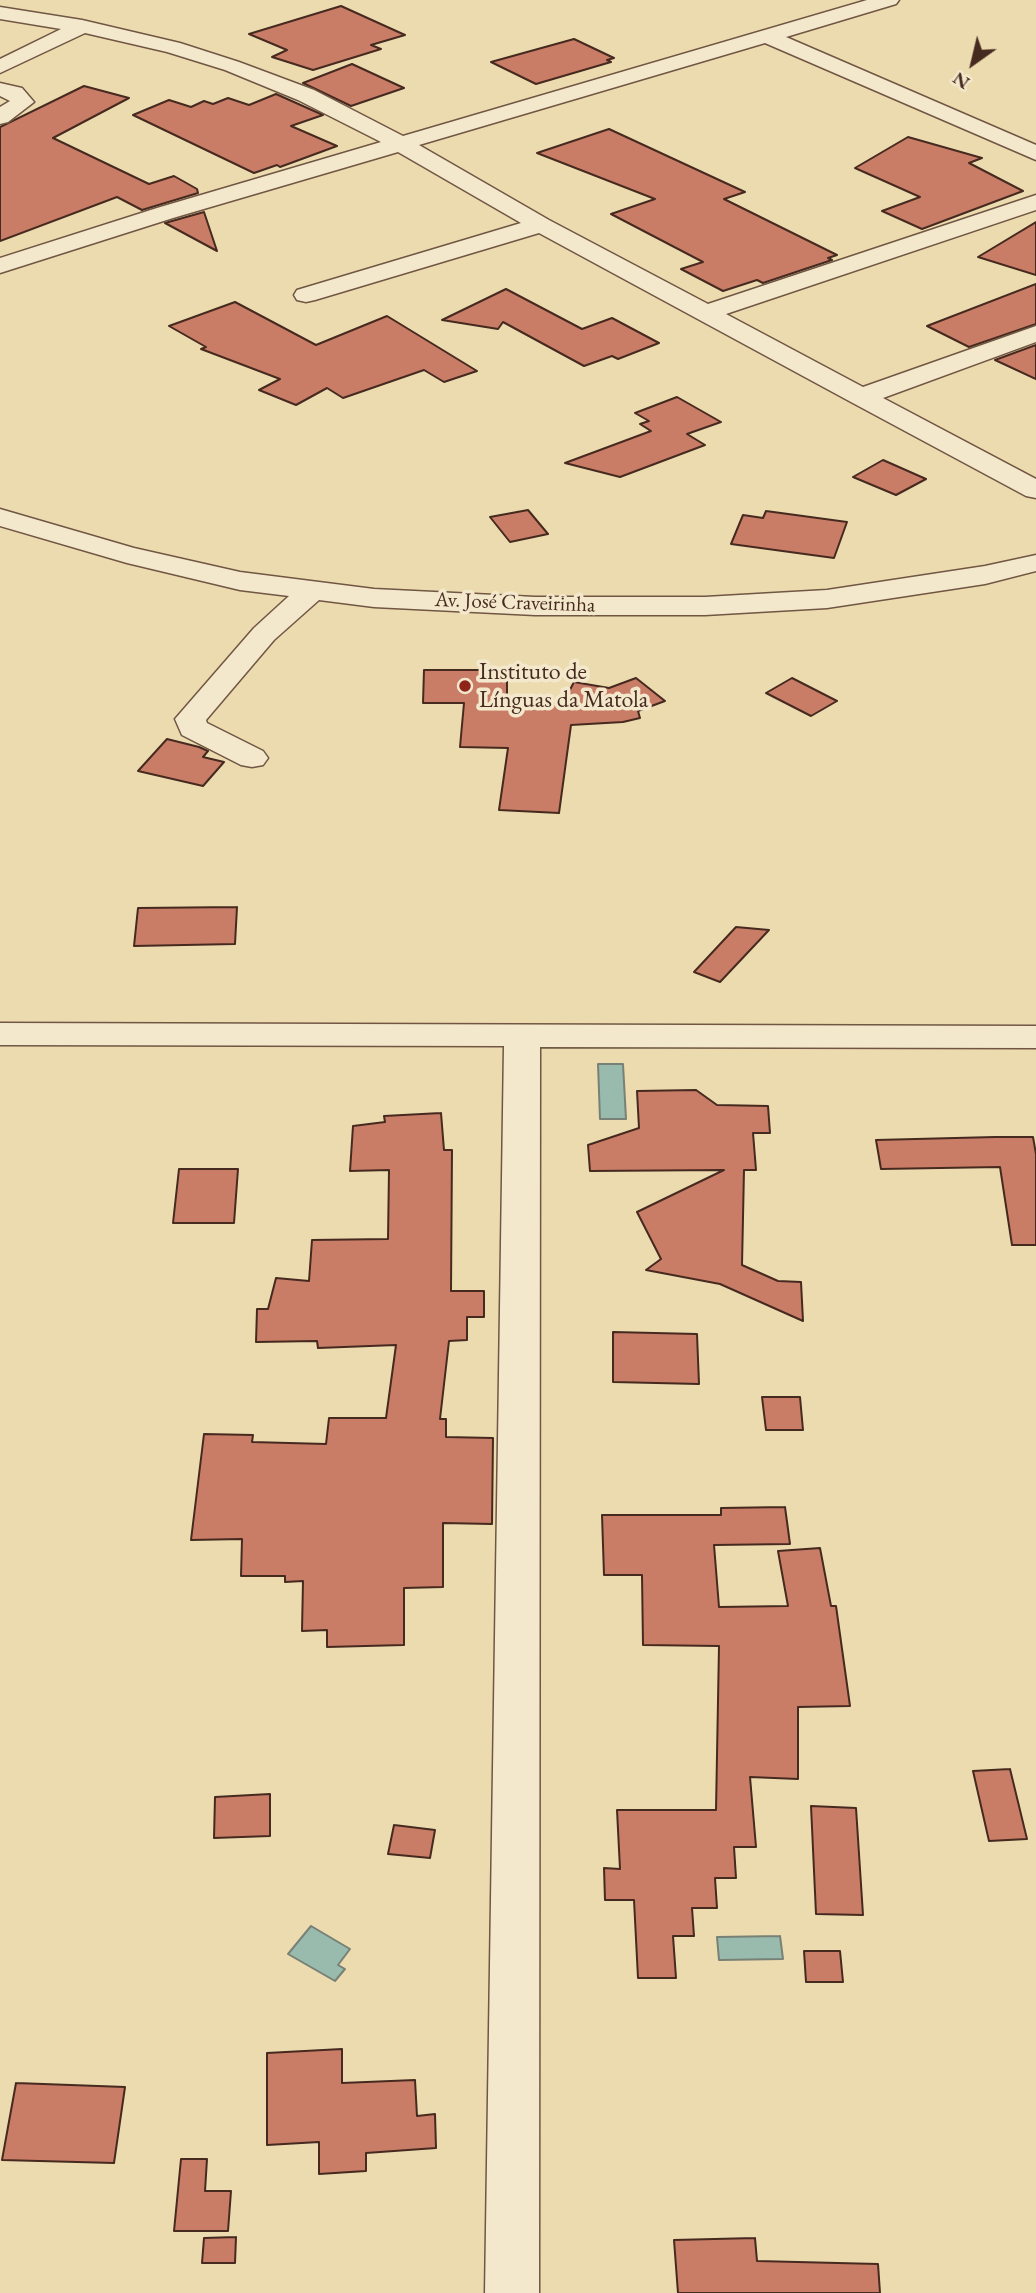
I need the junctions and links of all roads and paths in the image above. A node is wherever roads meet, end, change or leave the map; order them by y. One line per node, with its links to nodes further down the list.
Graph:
1 (10, 0): 3 (street)
2 (890, 0): 6 (street)
3 (0, 3)
4 (0, 13): 5 (street)
5 (82, 26): 7 (street); 10 (street)
6 (765, 36): 10 (street); 11 (street)
7 (0, 67)
8 (0, 89): 9 (street)
9 (0, 117)
10 (399, 144): 13 (street); 14 (street)
11 (1036, 153)
12 (1036, 202): 16 (street)
13 (541, 225): 15 (street); 16 (street)
14 (0, 266)
15 (306, 295)
16 (706, 313): 18 (street)
17 (1036, 333): 18 (street)
18 (860, 397): 19 (street)
19 (1036, 489)
20 (0, 517): 22 (street, Av. José Craveirinha)
21 (1036, 563): 22 (street, Av. José Craveirinha)
22 (313, 590): 23 (street)
23 (252, 758)
24 (0, 1034): 25 (street)
25 (522, 1034): 26 (street); 27 (street)
26 (1036, 1037)
27 (512, 2293)

